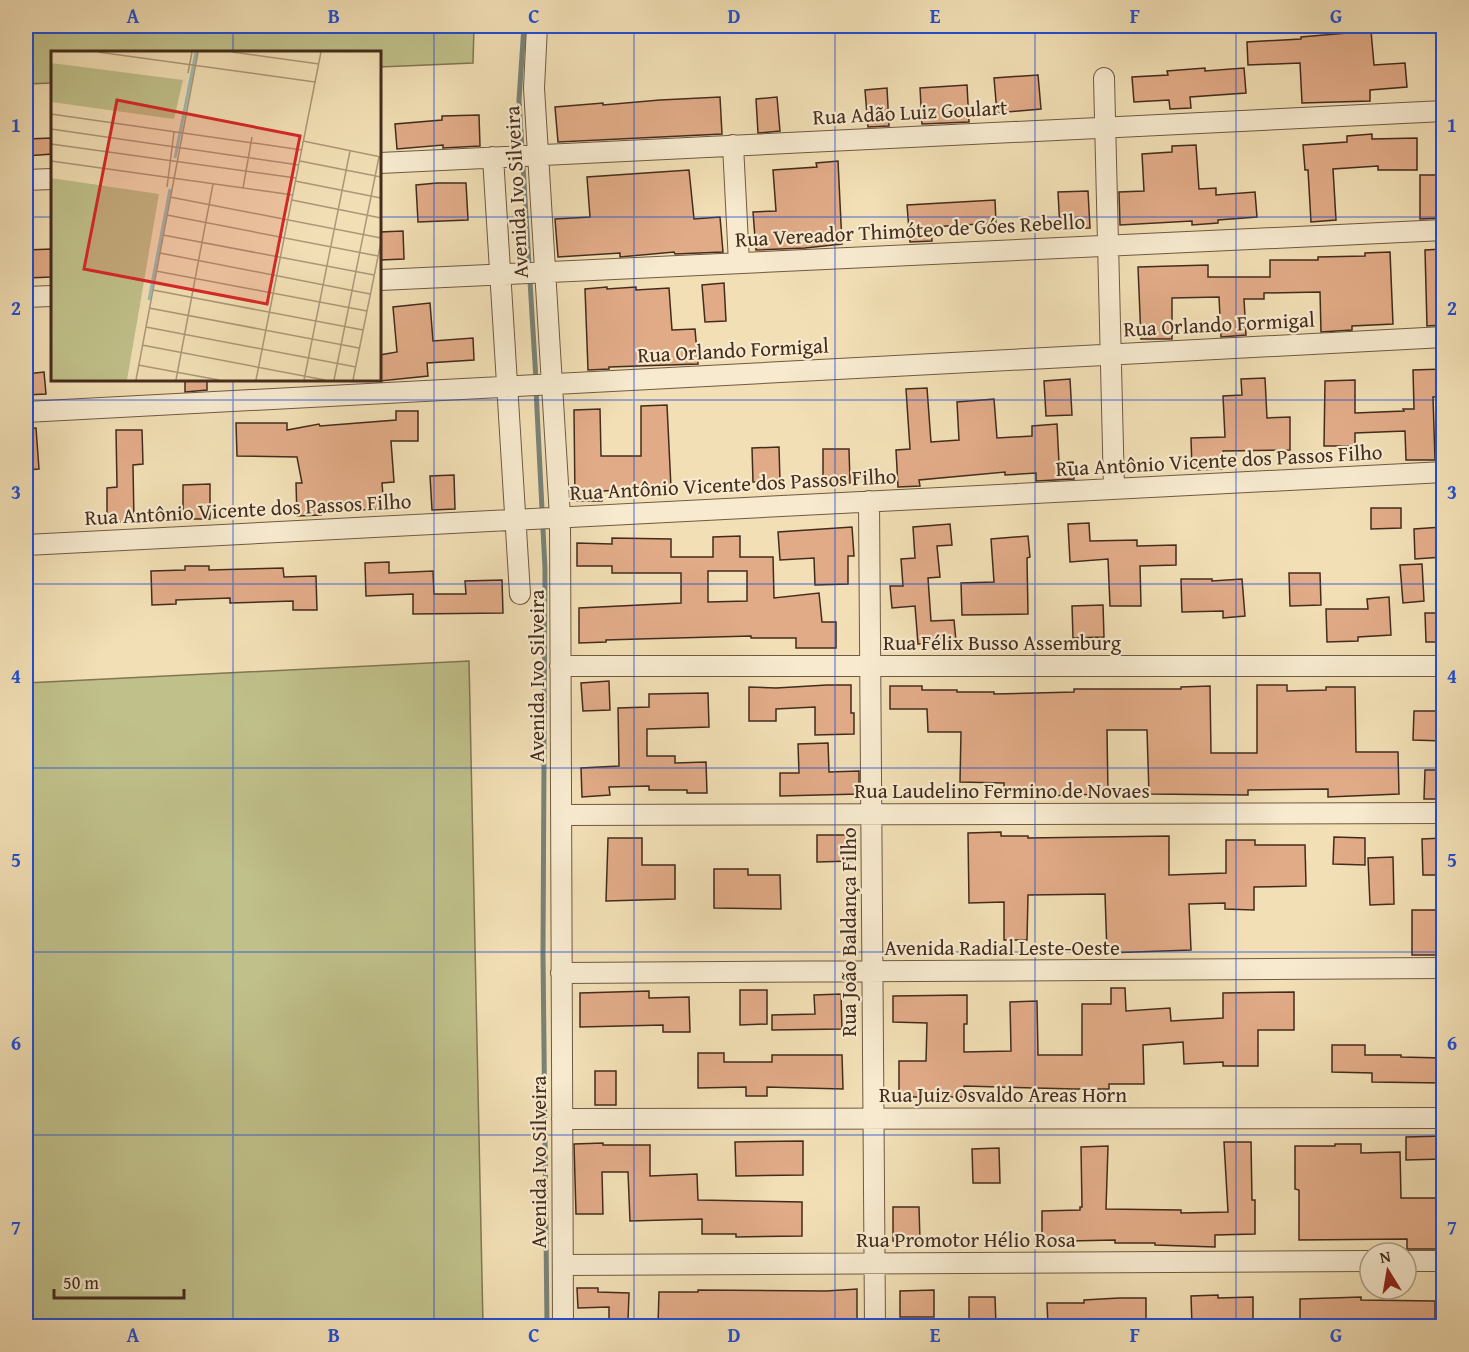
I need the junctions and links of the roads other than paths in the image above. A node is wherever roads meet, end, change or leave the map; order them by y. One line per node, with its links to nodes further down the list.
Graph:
1 (537, 26): 6 (street, Avenida Ivo Silveira)
2 (1104, 78): 4 (street)
3 (1443, 111): 4 (street, Rua Adão Luiz Goulart)
4 (1106, 127): 5 (street, Rua Adão Luiz Goulart); 11 (street)
5 (733, 145): 6 (street, Rua Adão Luiz Goulart); 12 (street)
6 (518, 156): 7 (street, Rua Adão Luiz Goulart); 13 (street, Avenida Ivo Silveira); 14 (street, Avenida Ivo Silveira)
7 (381, 163)
8 (51, 179): 9 (street)
9 (26, 180)
10 (1443, 230): 11 (street, Rua Vereador Thimóteo de Góes Rebello)
11 (1108, 245): 12 (street, Rua Vereador Thimóteo de Góes Rebello); 19 (street)
12 (739, 263): 13 (street, Rua Vereador Thimóteo de Góes Rebello)
13 (540, 272): 14 (street, Rua Vereador Thimóteo de Góes Rebello); 20 (street, Avenida Ivo Silveira)
14 (507, 274): 15 (street, Rua Vereador Thimóteo de Góes Rebello); 21 (street, Avenida Ivo Silveira)
15 (381, 280)
16 (51, 296): 17 (street)
17 (26, 297)
18 (1443, 337): 19 (street, Rua Orlando Formigal)
19 (1111, 353): 20 (street, Rua Orlando Formigal); 24 (street)
20 (548, 384): 21 (street, Rua Orlando Formigal); 26 (street, Avenida Ivo Silveira)
21 (514, 385): 22 (street, Rua Orlando Formigal); 27 (street, Avenida Ivo Silveira)
22 (26, 412)
23 (1443, 472): 24 (street, Rua Antônio Vicente dos Passos Filho)
24 (1114, 489): 25 (street, Rua Antônio Vicente dos Passos Filho)
25 (869, 501): 26 (street, Rua Antônio Vicente dos Passos Filho); 31 (street, Rua João Baldança Filho)
26 (555, 518): 27 (street, Rua Antônio Vicente dos Passos Filho); 30 (street, Avenida Ivo Silveira)
27 (522, 519): 28 (street, Rua Antônio Vicente dos Passos Filho); 29 (street, Avenida Ivo Silveira)
28 (26, 545)
29 (520, 594)
30 (560, 666): 31 (street, Rua Félix Busso Assemburg); 35 (street, Avenida Ivo Silveira)
31 (870, 666): 32 (street, Rua Félix Busso Assemburg); 34 (street, Rua João Baldança Filho)
32 (1443, 666)
33 (1443, 813): 34 (street, Rua Laudelino Fermino de Novaes)
34 (871, 814): 35 (street, Rua Laudelino Fermino de Novaes); 37 (street, Rua João Baldança Filho)
35 (561, 815): 38 (street, Avenida Ivo Silveira)
36 (1443, 968): 37 (street, Avenida Radial Leste-Oeste)
37 (873, 972): 38 (street, Avenida Radial Leste-Oeste); 41 (street, Rua João Baldança Filho)
38 (561, 973): 40 (street, Avenida Ivo Silveira)
39 (1443, 1118): 41 (street, Rua Juiz Osvaldo Areas Horn)
40 (562, 1119): 41 (street, Rua Juiz Osvaldo Areas Horn); 46 (street, Avenida Ivo Silveira)
41 (874, 1119): 45 (street, Rua João Baldança Filho)
42 (1358, 1261): 45 (street, Rua Promotor Hélio Rosa)
43 (1418, 1261): 44 (street)
44 (1443, 1261)
45 (875, 1263): 46 (street, Rua Promotor Hélio Rosa); 48 (street, Rua João Baldança Filho)
46 (563, 1265): 47 (street, Avenida Ivo Silveira)
47 (563, 1326)
48 (875, 1326)

